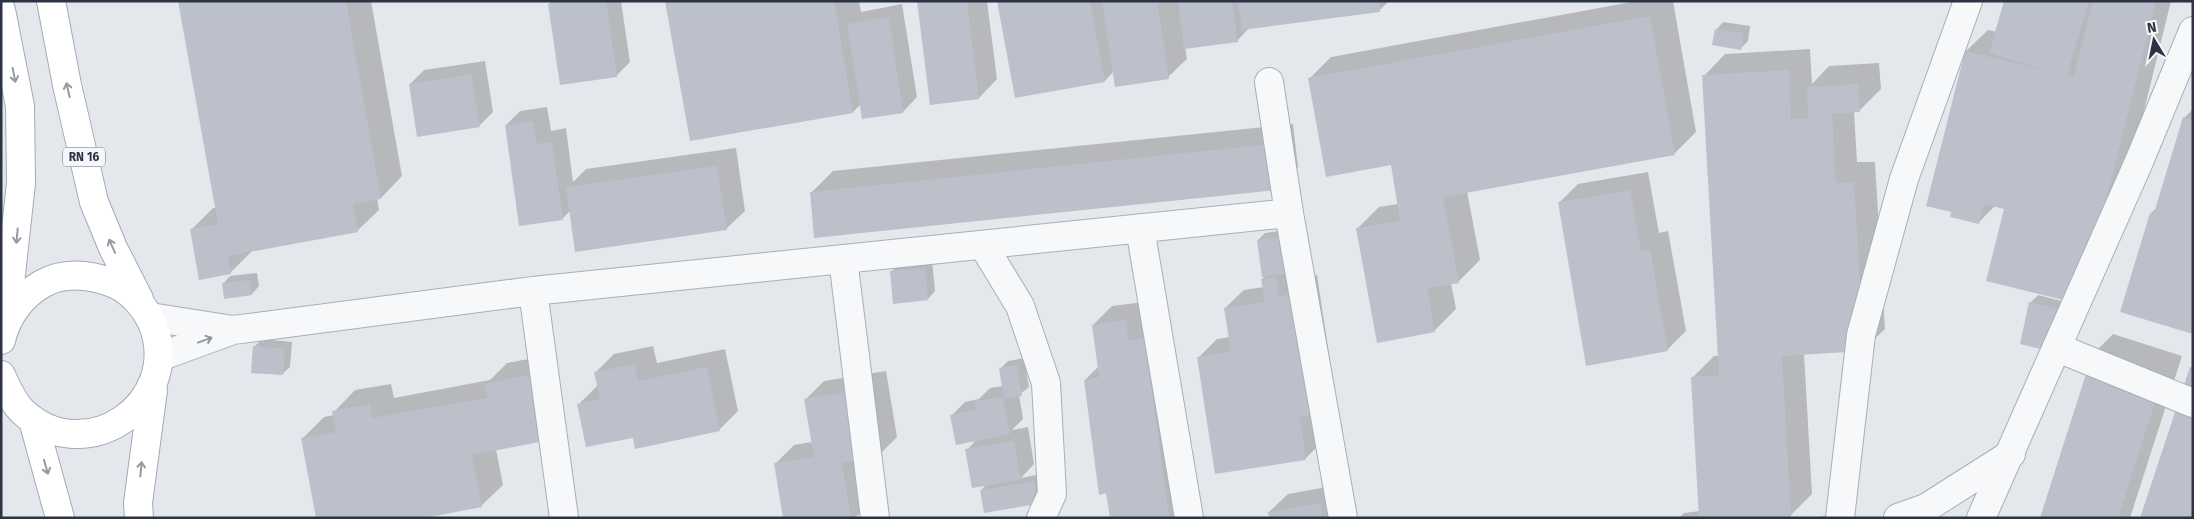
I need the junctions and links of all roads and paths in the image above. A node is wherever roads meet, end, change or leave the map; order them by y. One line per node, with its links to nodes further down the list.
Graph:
1 (51, 1): 11 (main road, RN 16, one-way to 1)
2 (1968, 1): 27 (street)
3 (1, 10): 13 (main road, one-way to 13)
4 (2193, 31): 14 (street)
5 (1270, 82): 6 (street)
6 (1289, 213): 7 (street); 26 (street)
7 (1140, 228): 8 (street); 25 (street)
8 (983, 245): 9 (street); 24 (street)
9 (843, 259): 10 (street); 23 (street)
10 (534, 291): 12 (street); 22 (street)
11 (146, 311): 12 (street); 13 (main road); 15 (main road)
12 (233, 330): 15 (street, one-way to 12)
13 (4, 331)
14 (2058, 348): 17 (street); 19 (street)
15 (157, 368): 18 (main road); 21 (main road, one-way to 15)
16 (1, 375): 18 (main road)
17 (2193, 403)
18 (33, 420): 20 (main road, one-way to 20)
19 (2011, 454): 28 (street); 29 (street)
20 (60, 518)
21 (139, 518)
22 (564, 518)
23 (875, 518)
24 (1041, 518)
25 (1189, 518)
26 (1344, 518)
27 (1840, 518)
28 (1898, 518)
29 (1981, 518)

